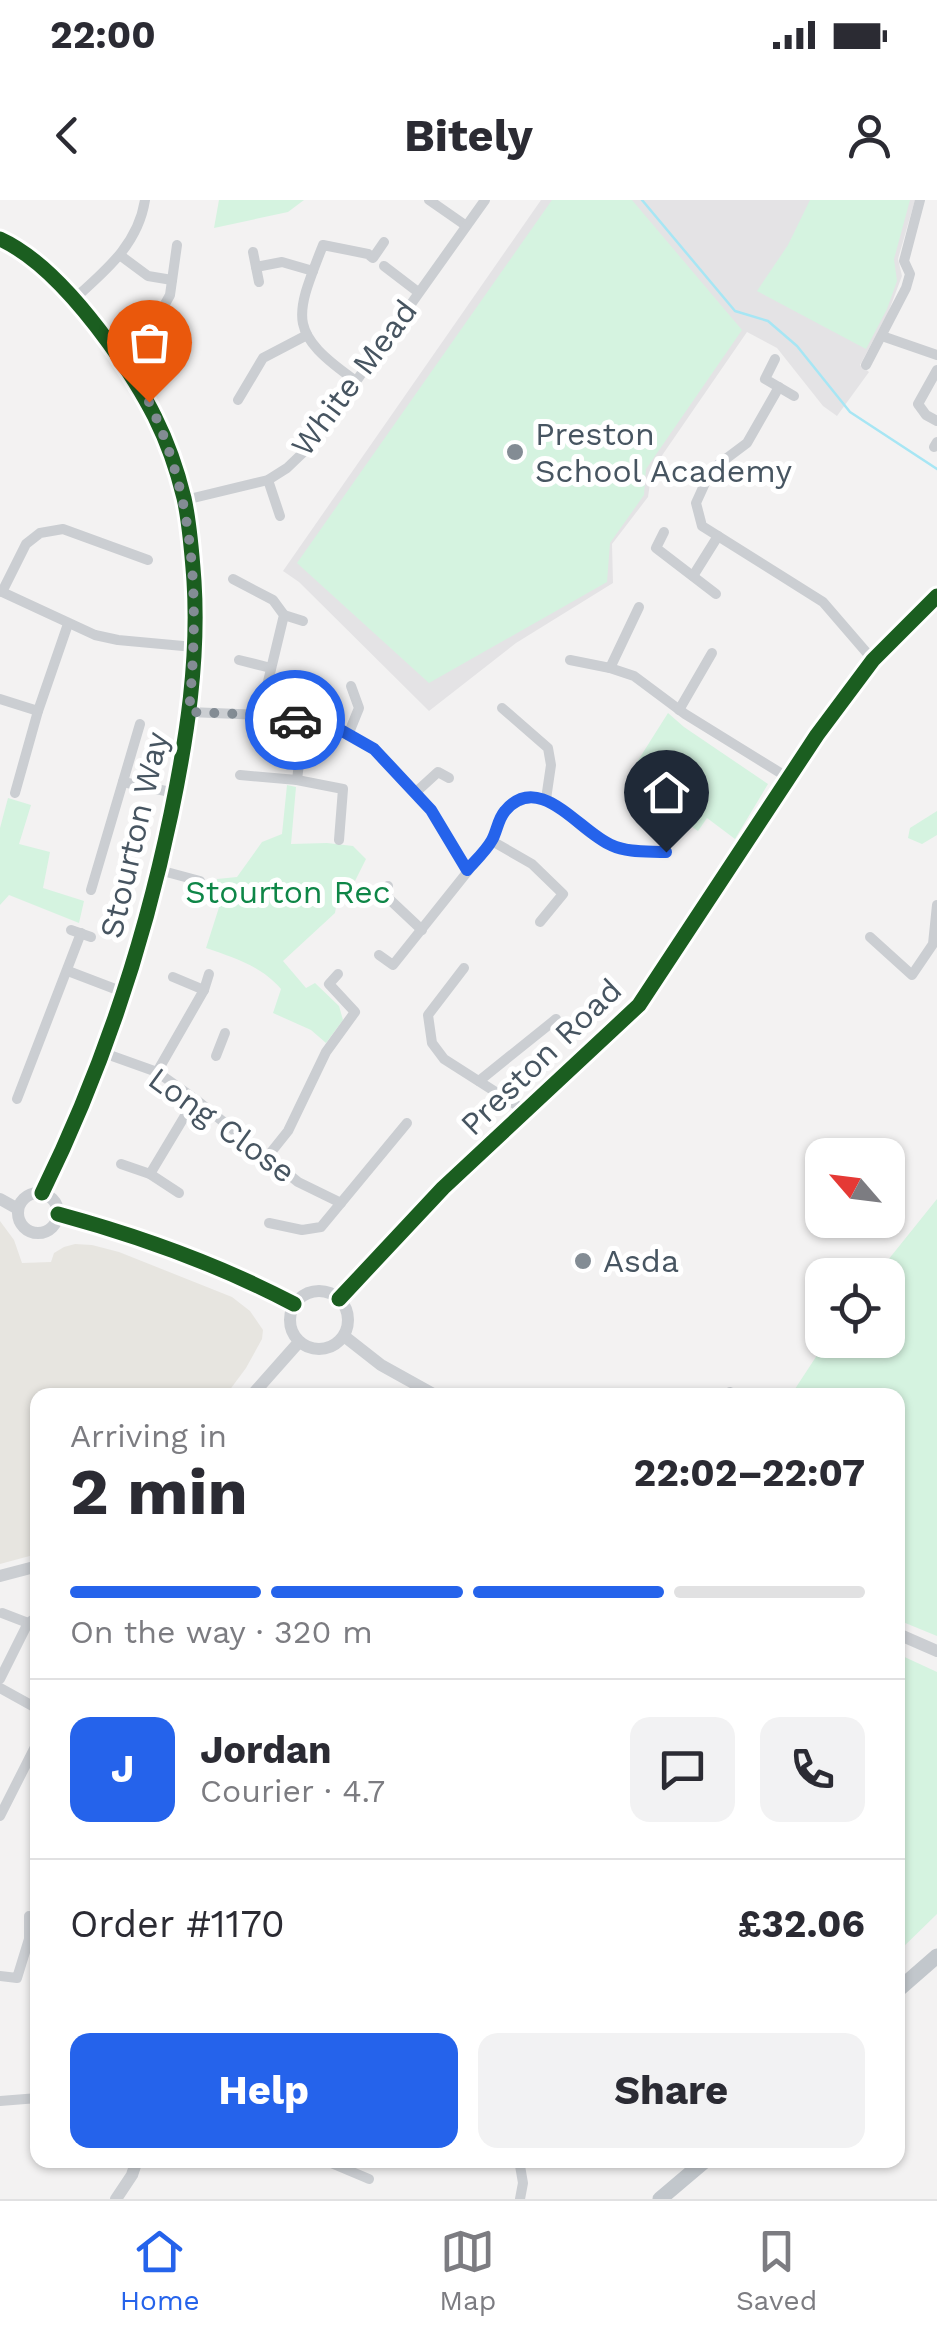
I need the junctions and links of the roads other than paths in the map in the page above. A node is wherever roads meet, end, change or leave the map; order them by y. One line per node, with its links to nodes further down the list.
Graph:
1 (145, 200): 10 (street)
2 (429, 200): 5 (street)
3 (485, 200): 5 (street, White Mead)
4 (920, 200): 19 (street)
5 (465, 226): 16 (street, White Mead)
6 (0, 240): 17 (street, Stourton Way)
7 (384, 242): 11 (street)
8 (177, 245): 14 (street)
9 (254, 252): 12 (street)
10 (121, 256): 14 (street); 17 (street)
11 (378, 262): 13 (street); 16 (street)
12 (256, 267): 13 (street); 15 (street)
13 (313, 271): 18 (street)
14 (172, 280): 21 (street)
15 (259, 282)
16 (418, 292): 25 (street, White Mead)
17 (73, 300): 31 (street, Stourton Way)
18 (307, 335): 25 (street); 28 (street)
19 (882, 336): 20 (street); 23 (street)
20 (937, 355)
21 (153, 356)
22 (775, 359): 26 (street)
23 (866, 365)
24 (937, 370): 29 (street)
25 (356, 381): 30 (street, White Mead)
26 (779, 387): 27 (street); 34 (street)
27 (794, 396)
28 (238, 400)
29 (937, 421)
30 (268, 480): 31 (street, White Mead); 32 (street)
31 (184, 500): 45 (street, Stourton Way)
32 (280, 516)
33 (664, 532): 36 (street)
34 (718, 536): 36 (street); 49 (street)
35 (148, 560): 38 (street)
36 (693, 576): 39 (street)
37 (233, 579): 42 (street)
38 (1, 591): 44 (street)
39 (716, 594)
40 (937, 596): 49 (street, Preston Road)
41 (639, 607): 51 (street)
42 (284, 615): 43 (street); 50 (street)
43 (303, 621)
44 (68, 624): 45 (street); 56 (street)
45 (194, 647): 57 (street, Stourton Way)
46 (712, 654): 55 (street)
47 (239, 660): 50 (street)
48 (570, 660): 51 (street)
49 (874, 660): 63 (street, Preston Road)
50 (271, 668): 58 (street)
51 (610, 668): 55 (street)
52 (351, 686): 61 (street)
53 (0, 699): 56 (street)
54 (502, 708): 70 (street)
55 (679, 710): 63 (street)
56 (38, 711): 68 (street)
57 (189, 712): 58 (street); 69 (street, Stourton Way)
58 (260, 715): 59 (street)
59 (304, 721): 61 (street); 65 (street)
60 (140, 724): 66 (street)
61 (348, 734): 67 (street)
62 (240, 775): 65 (street)
63 (787, 777): 100 (street, Preston Road)
64 (449, 778): 67 (street)
65 (296, 780): 71 (street)
66 (124, 782): 69 (street); 78 (street)
67 (415, 792): 75 (street)
68 (14, 793)
69 (175, 794): 74 (street, Stourton Way)
70 (546, 800): 72 (street); 73 (street)
71 (339, 840)
72 (492, 841): 75 (street); 80 (street)
73 (666, 852)
74 (159, 870): 76 (street); 91 (street, Stourton Way)
75 (467, 870): 81 (street)
76 (200, 881)
77 (388, 886): 81 (street)
78 (89, 889)
79 (937, 906): 83 (street)
80 (540, 922)
81 (422, 930): 84 (street)
82 (81, 933): 86 (street)
83 (870, 937)
84 (379, 956)
85 (464, 968): 97 (street)
86 (68, 971): 91 (street); 99 (street)
87 (209, 974): 90 (street)
88 (338, 974): 102 (street)
89 (173, 977): 90 (street)
90 (204, 990): 96 (street)
91 (123, 992): 94 (street, Stourton Way)
92 (556, 1020): 97 (street)
93 (225, 1033): 95 (street)
94 (101, 1052): 96 (street, Long Close); 106 (street, Stourton Way)
95 (216, 1056)
96 (157, 1072): 98 (street, Long Close)
97 (479, 1081): 100 (street)
98 (195, 1098): 102 (street, Long Close); 104 (street)
99 (17, 1099)
100 (527, 1112): 112 (street, Preston Road)
101 (407, 1123): 108 (street, Long Close)
102 (268, 1156): 108 (street, Long Close)
103 (121, 1164): 104 (street)
104 (150, 1174): 105 (street)
105 (179, 1192)
106 (42, 1193): 109 (street); 110 (street)
107 (0, 1199): 109 (street)
108 (341, 1204): 111 (street, Long Close)
109 (18, 1209): 110 (street)
110 (58, 1214): 113 (street)
111 (270, 1223)
112 (340, 1299): 113 (street); 114 (street)
113 (294, 1304): 115 (street)
114 (344, 1336): 115 (street); 117 (street)
115 (299, 1342): 116 (street)
116 (258, 1388)
117 (422, 1388)
118 (30, 1568): 119 (street)
119 (0, 1576)
120 (2, 1613): 121 (street)
121 (30, 1619)
122 (30, 1625): 125 (street)
123 (905, 1637): 124 (street)
124 (937, 1651)
125 (0, 1679)
126 (0, 1688): 127 (street)
127 (30, 1705)
128 (30, 1757): 129 (street)
129 (0, 1816)
130 (29, 1916): 132 (street)
131 (937, 1956): 133 (highway)
132 (0, 1976)
133 (905, 1984)
134 (30, 2099): 135 (street)
135 (0, 2101)
136 (134, 2168): 141 (street)
137 (345, 2168): 140 (street)
138 (520, 2168): 142 (street)
139 (697, 2168): 143 (highway)
140 (369, 2179)
141 (116, 2199)
142 (520, 2199)
143 (660, 2199)

